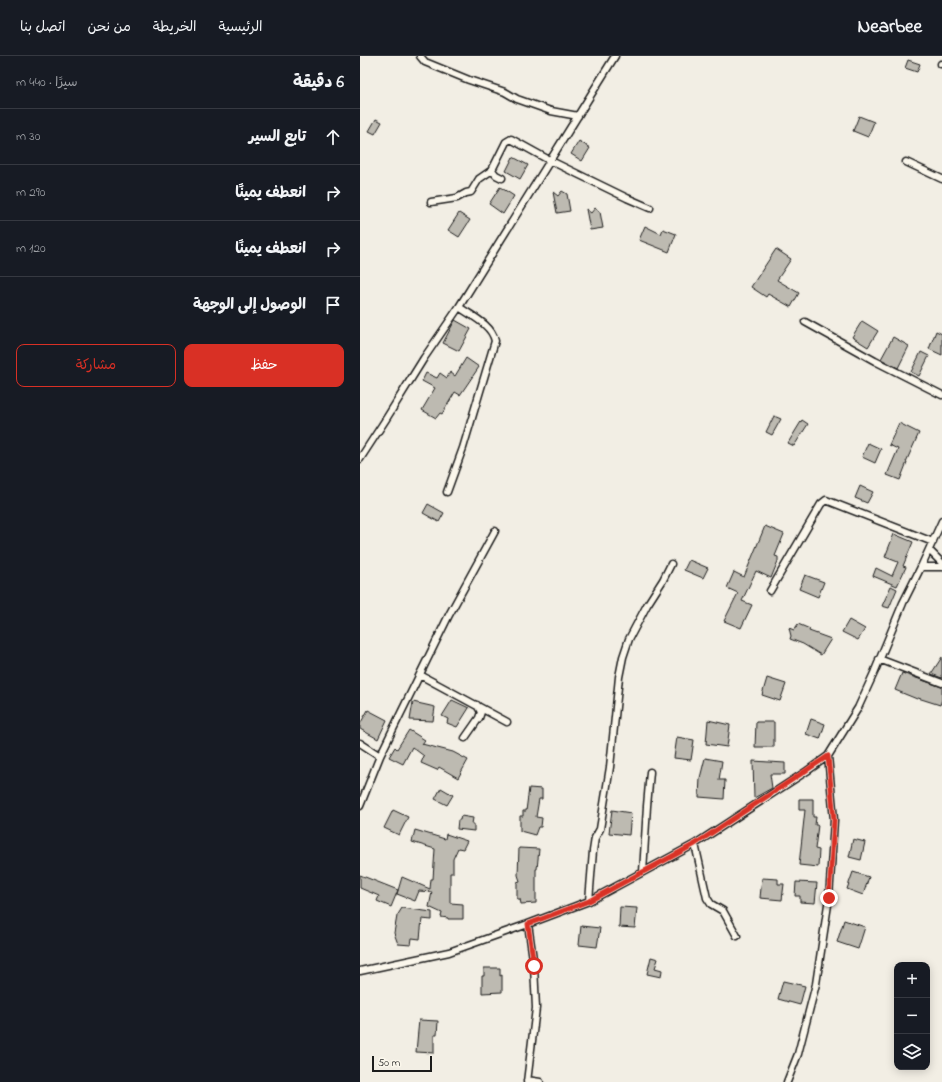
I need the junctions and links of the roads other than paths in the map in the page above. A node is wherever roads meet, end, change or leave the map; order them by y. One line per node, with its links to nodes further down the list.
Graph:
1 (420, 56): 3 (street)
2 (615, 56): 3 (street)
3 (578, 116): 4 (street)
4 (549, 160): 6 (street); 10 (street); 11 (street)
5 (906, 162): 8 (street)
6 (492, 170): 7 (street); 9 (street)
7 (502, 178)
8 (942, 179)
9 (431, 202)
10 (650, 208)
11 (459, 307): 14 (street); 15 (street)
12 (804, 322): 13 (street)
13 (942, 395)
14 (360, 459)
15 (447, 492)
16 (942, 521): 18 (street)
17 (495, 531): 26 (street)
18 (933, 542): 19 (street); 24 (street)
19 (929, 550): 20 (street); 22 (street)
20 (942, 563)
21 (671, 564): 38 (street)
22 (922, 567): 23 (street); 25 (street)
23 (942, 567)
24 (770, 591)
25 (879, 658): 27 (street); 33 (street)
26 (420, 675): 28 (street); 32 (street)
27 (942, 683)
28 (477, 705): 29 (street); 30 (street)
29 (507, 722)
30 (465, 738)
31 (360, 743): 32 (street)
32 (380, 756): 35 (street)
33 (828, 756): 36 (street); 44 (street)
34 (650, 772): 37 (street)
35 (360, 806)
36 (695, 844): 37 (street); 40 (street)
37 (643, 872): 38 (street)
38 (589, 901): 39 (street)
39 (528, 924): 41 (street); 42 (street)
40 (737, 936)
41 (360, 971)
42 (527, 1081): 43 (street)
43 (540, 1082)
44 (787, 1082)

